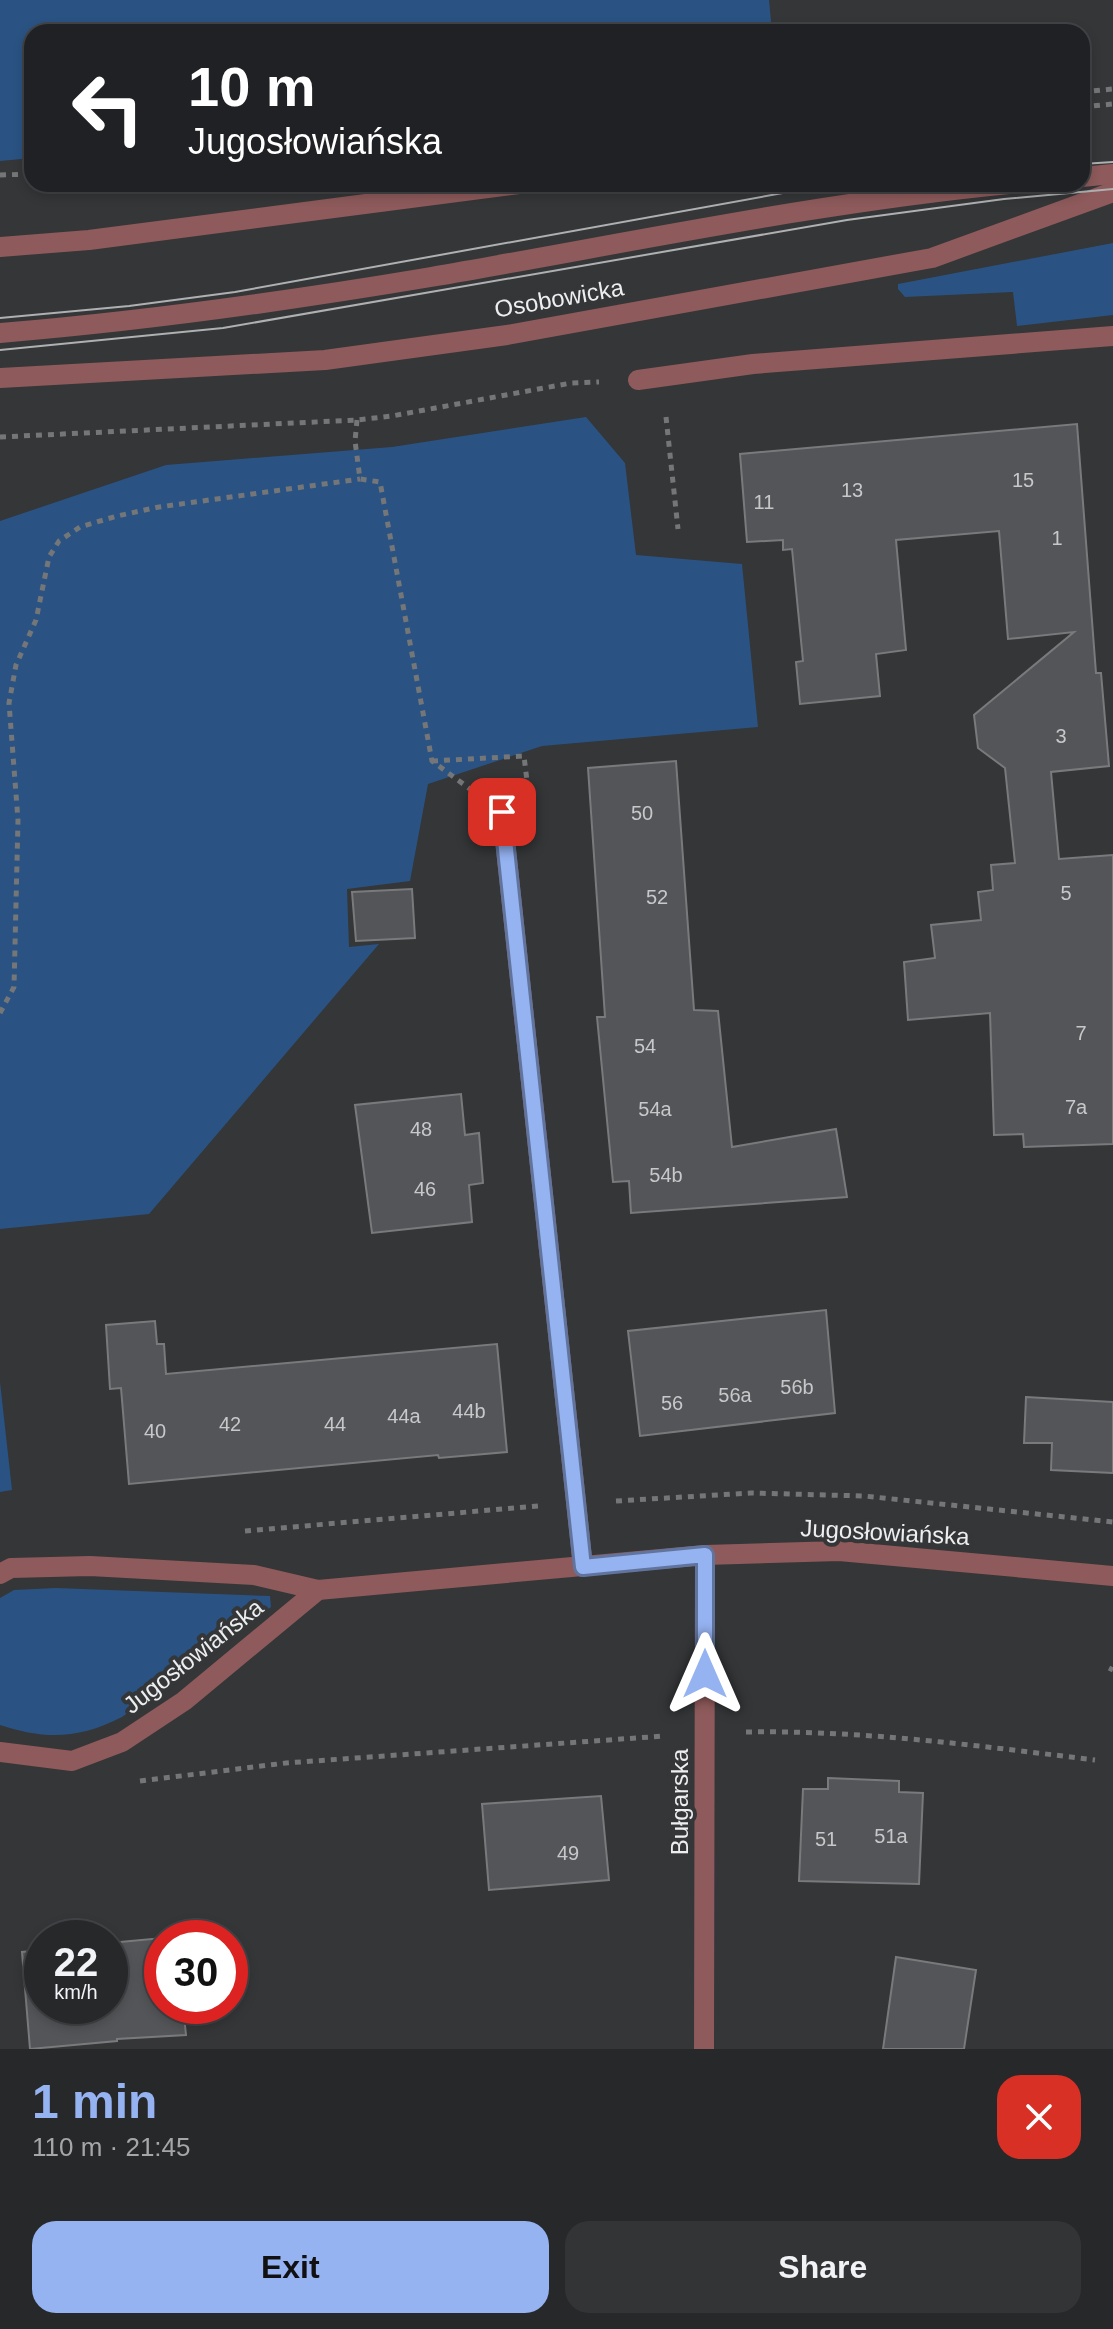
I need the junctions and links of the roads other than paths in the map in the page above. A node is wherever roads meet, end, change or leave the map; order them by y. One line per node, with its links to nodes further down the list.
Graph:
1 (1090, 164): 2 (street)
2 (1113, 165)
3 (1113, 174): 4 (street)
4 (1090, 176)
5 (458, 192): 8 (street)
6 (926, 192): 9 (street)
7 (1113, 192): 11 (street, Osobowicka)
8 (0, 247)
9 (0, 333)
10 (1113, 336): 12 (street)
11 (0, 378)
12 (638, 380)
13 (502, 812): 15 (street)
14 (705, 1555): 15 (street, Jugosłowiańska); 17 (street, Jugosłowiańska); 20 (street, Bułgarska)
15 (583, 1567): 18 (street, Jugosłowiańska)
16 (0, 1574): 18 (street, Jugosłowiańska)
17 (1113, 1576)
18 (318, 1590): 19 (street, Jugosłowiańska)
19 (0, 1752)
20 (704, 2049)

